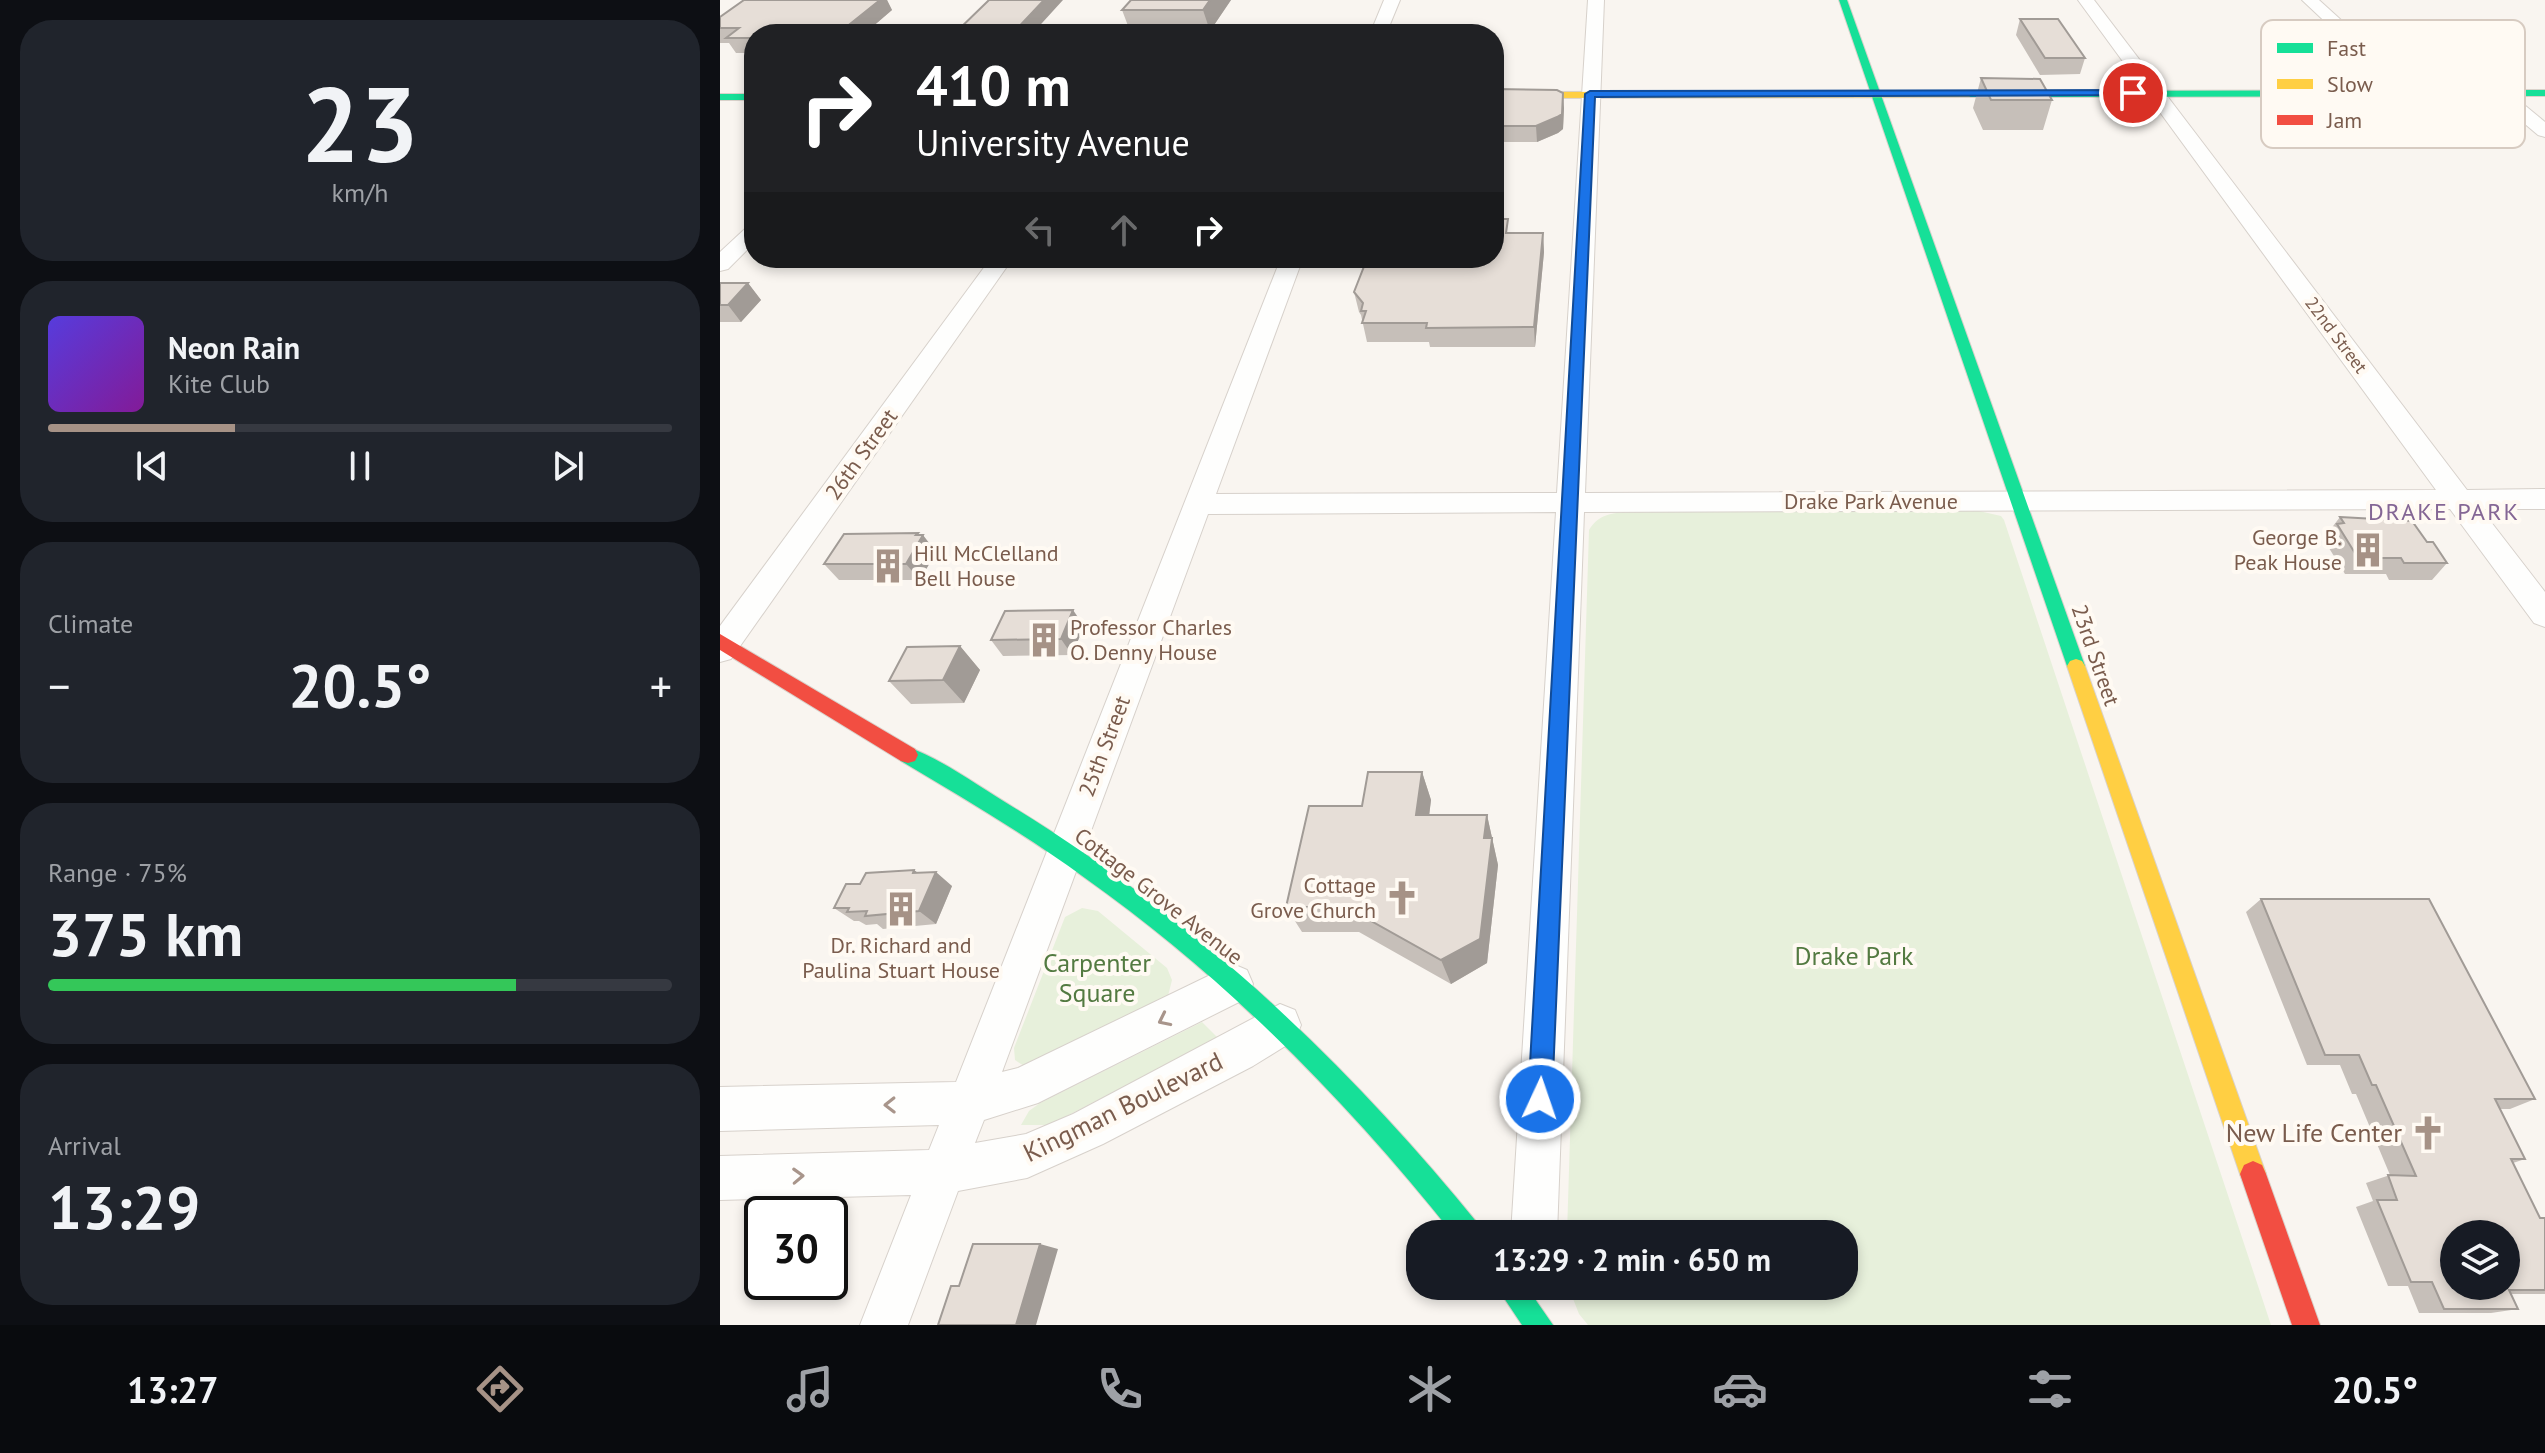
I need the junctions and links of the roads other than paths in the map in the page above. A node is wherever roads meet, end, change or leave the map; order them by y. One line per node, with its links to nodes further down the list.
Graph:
1 (1392, 0): 7 (street)
2 (1596, 0): 10 (street)
3 (1843, 0): 11 (street, 23rd Street)
4 (2086, 0): 8 (street, 22nd Street)
5 (2310, 0): 6 (street)
6 (2332, 20)
7 (1382, 24)
8 (2155, 93): 9 (street); 11 (street); 21 (street, 22nd Street)
9 (2261, 93)
10 (1590, 94): 11 (street); 12 (street); 24 (street)
11 (1875, 94): 23 (street, 23rd Street)
12 (1504, 95)
13 (720, 97): 14 (street)
14 (744, 97)
15 (2525, 114): 16 (street)
16 (2545, 131)
17 (744, 241): 18 (street)
18 (720, 264)
19 (995, 268): 27 (street, 26th Street)
20 (1288, 268): 25 (street, 25th Street)
21 (2458, 499): 22 (street, Drake Park Avenue); 23 (street, Drake Park Avenue); 26 (street, 22nd Street)
22 (2545, 499)
23 (2016, 500): 24 (street, Drake Park Avenue); 38 (street, 23rd Street)
24 (1570, 502): 25 (street, Drake Park Avenue); 36 (street)
25 (1198, 504): 28 (street, 25th Street)
26 (2545, 615)
27 (721, 645): 28 (street, Cottage Grove Avenue)
28 (1063, 852): 29 (street, Cottage Grove Avenue); 31 (street, 25th Street)
29 (1233, 984): 30 (street, Cottage Grove Avenue); 31 (street, one-way to 31)
30 (1280, 1025): 33 (street, Kingman Boulevard); 35 (street, Cottage Grove Avenue)
31 (967, 1103): 32 (street, one-way to 32); 33 (street, 25th Street)
32 (720, 1109)
33 (942, 1172): 34 (street, Kingman Boulevard, one-way to 33); 37 (street, 25th Street)
34 (720, 1178)
35 (1459, 1220)
36 (1535, 1220)
37 (884, 1325)
38 (2306, 1325)

